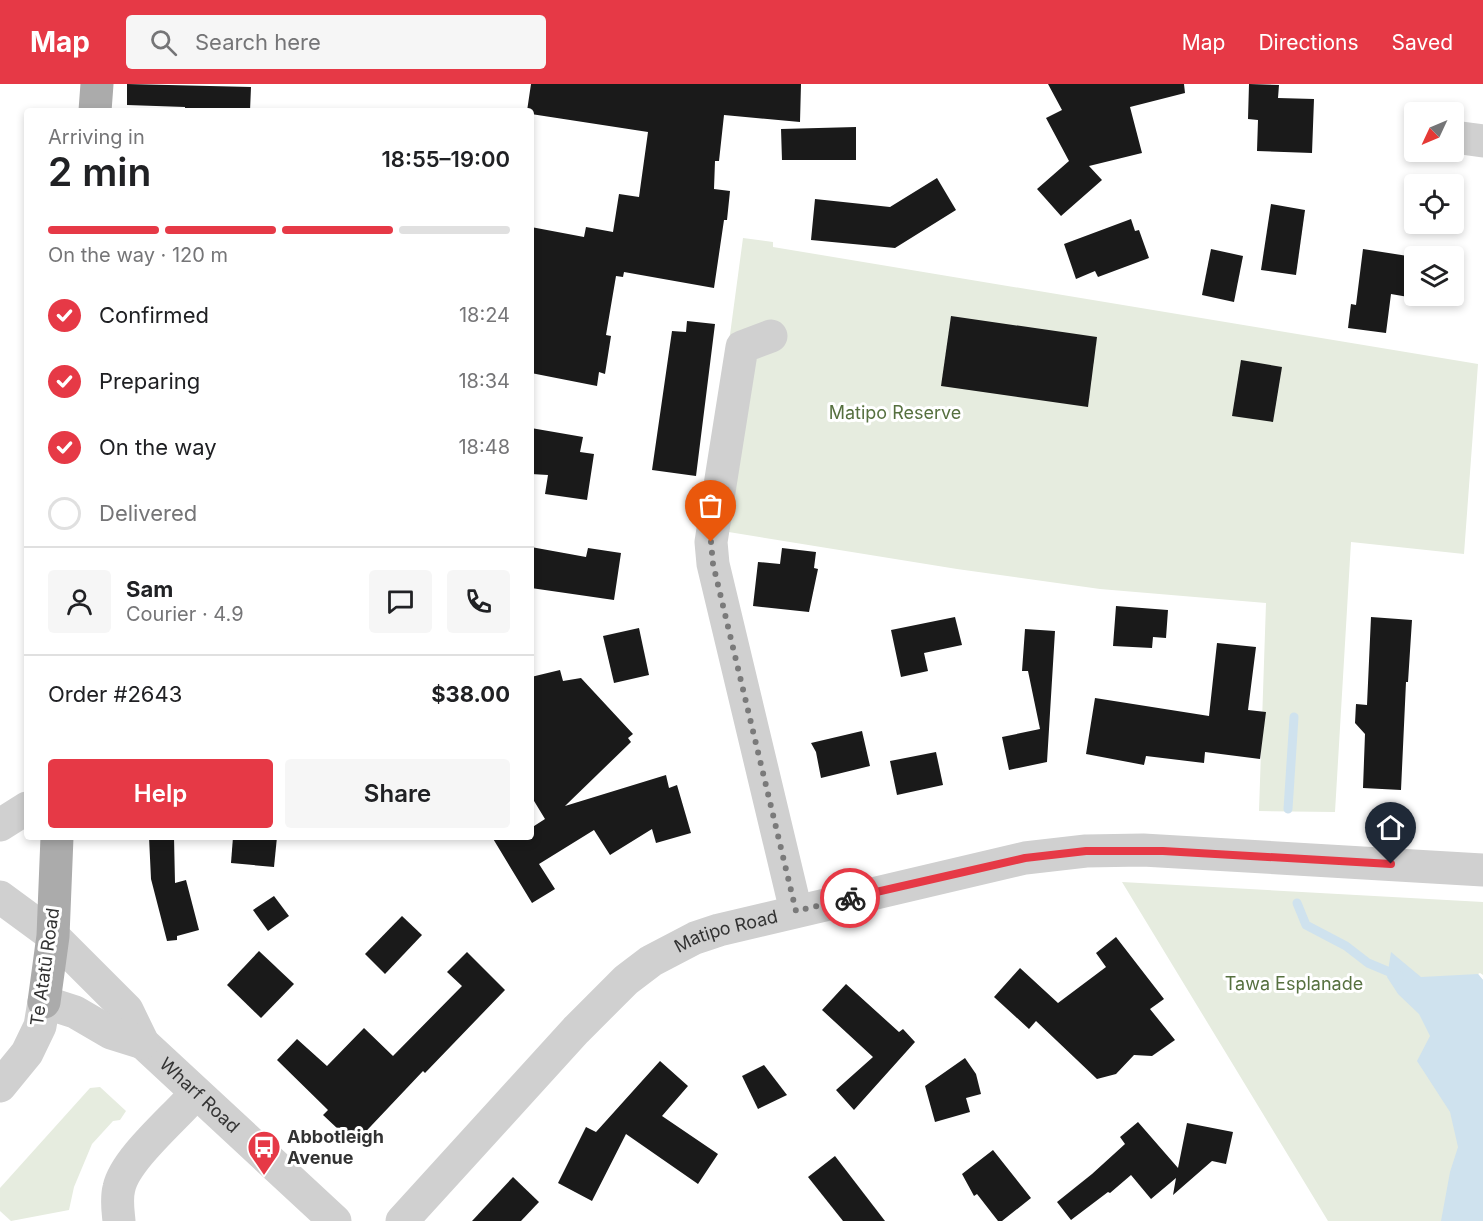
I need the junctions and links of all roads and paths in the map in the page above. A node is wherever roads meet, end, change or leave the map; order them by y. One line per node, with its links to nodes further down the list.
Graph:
1 (97, 84): 2 (main road)
2 (95, 108)
3 (1464, 138): 4 (street)
4 (1483, 141)
5 (771, 336): 11 (street)
6 (24, 810): 7 (street)
7 (0, 825)
8 (57, 840): 12 (main road, Te Atatū Road)
9 (1483, 870): 11 (street, Matipo Road)
10 (0, 897): 12 (street, Wharf Road)
11 (796, 911): 19 (street, Matipo Road)
12 (53, 936): 13 (main road, Te Atatū Road); 14 (street, Wharf Road)
13 (44, 1002): 14 (street, Wharf Road); 15 (street, Te Atatū Road)
14 (143, 1043): 16 (street, Wharf Road)
15 (0, 1086)
16 (196, 1093): 17 (street); 18 (street, Wharf Road)
17 (119, 1221)
18 (335, 1221)
19 (402, 1221)

